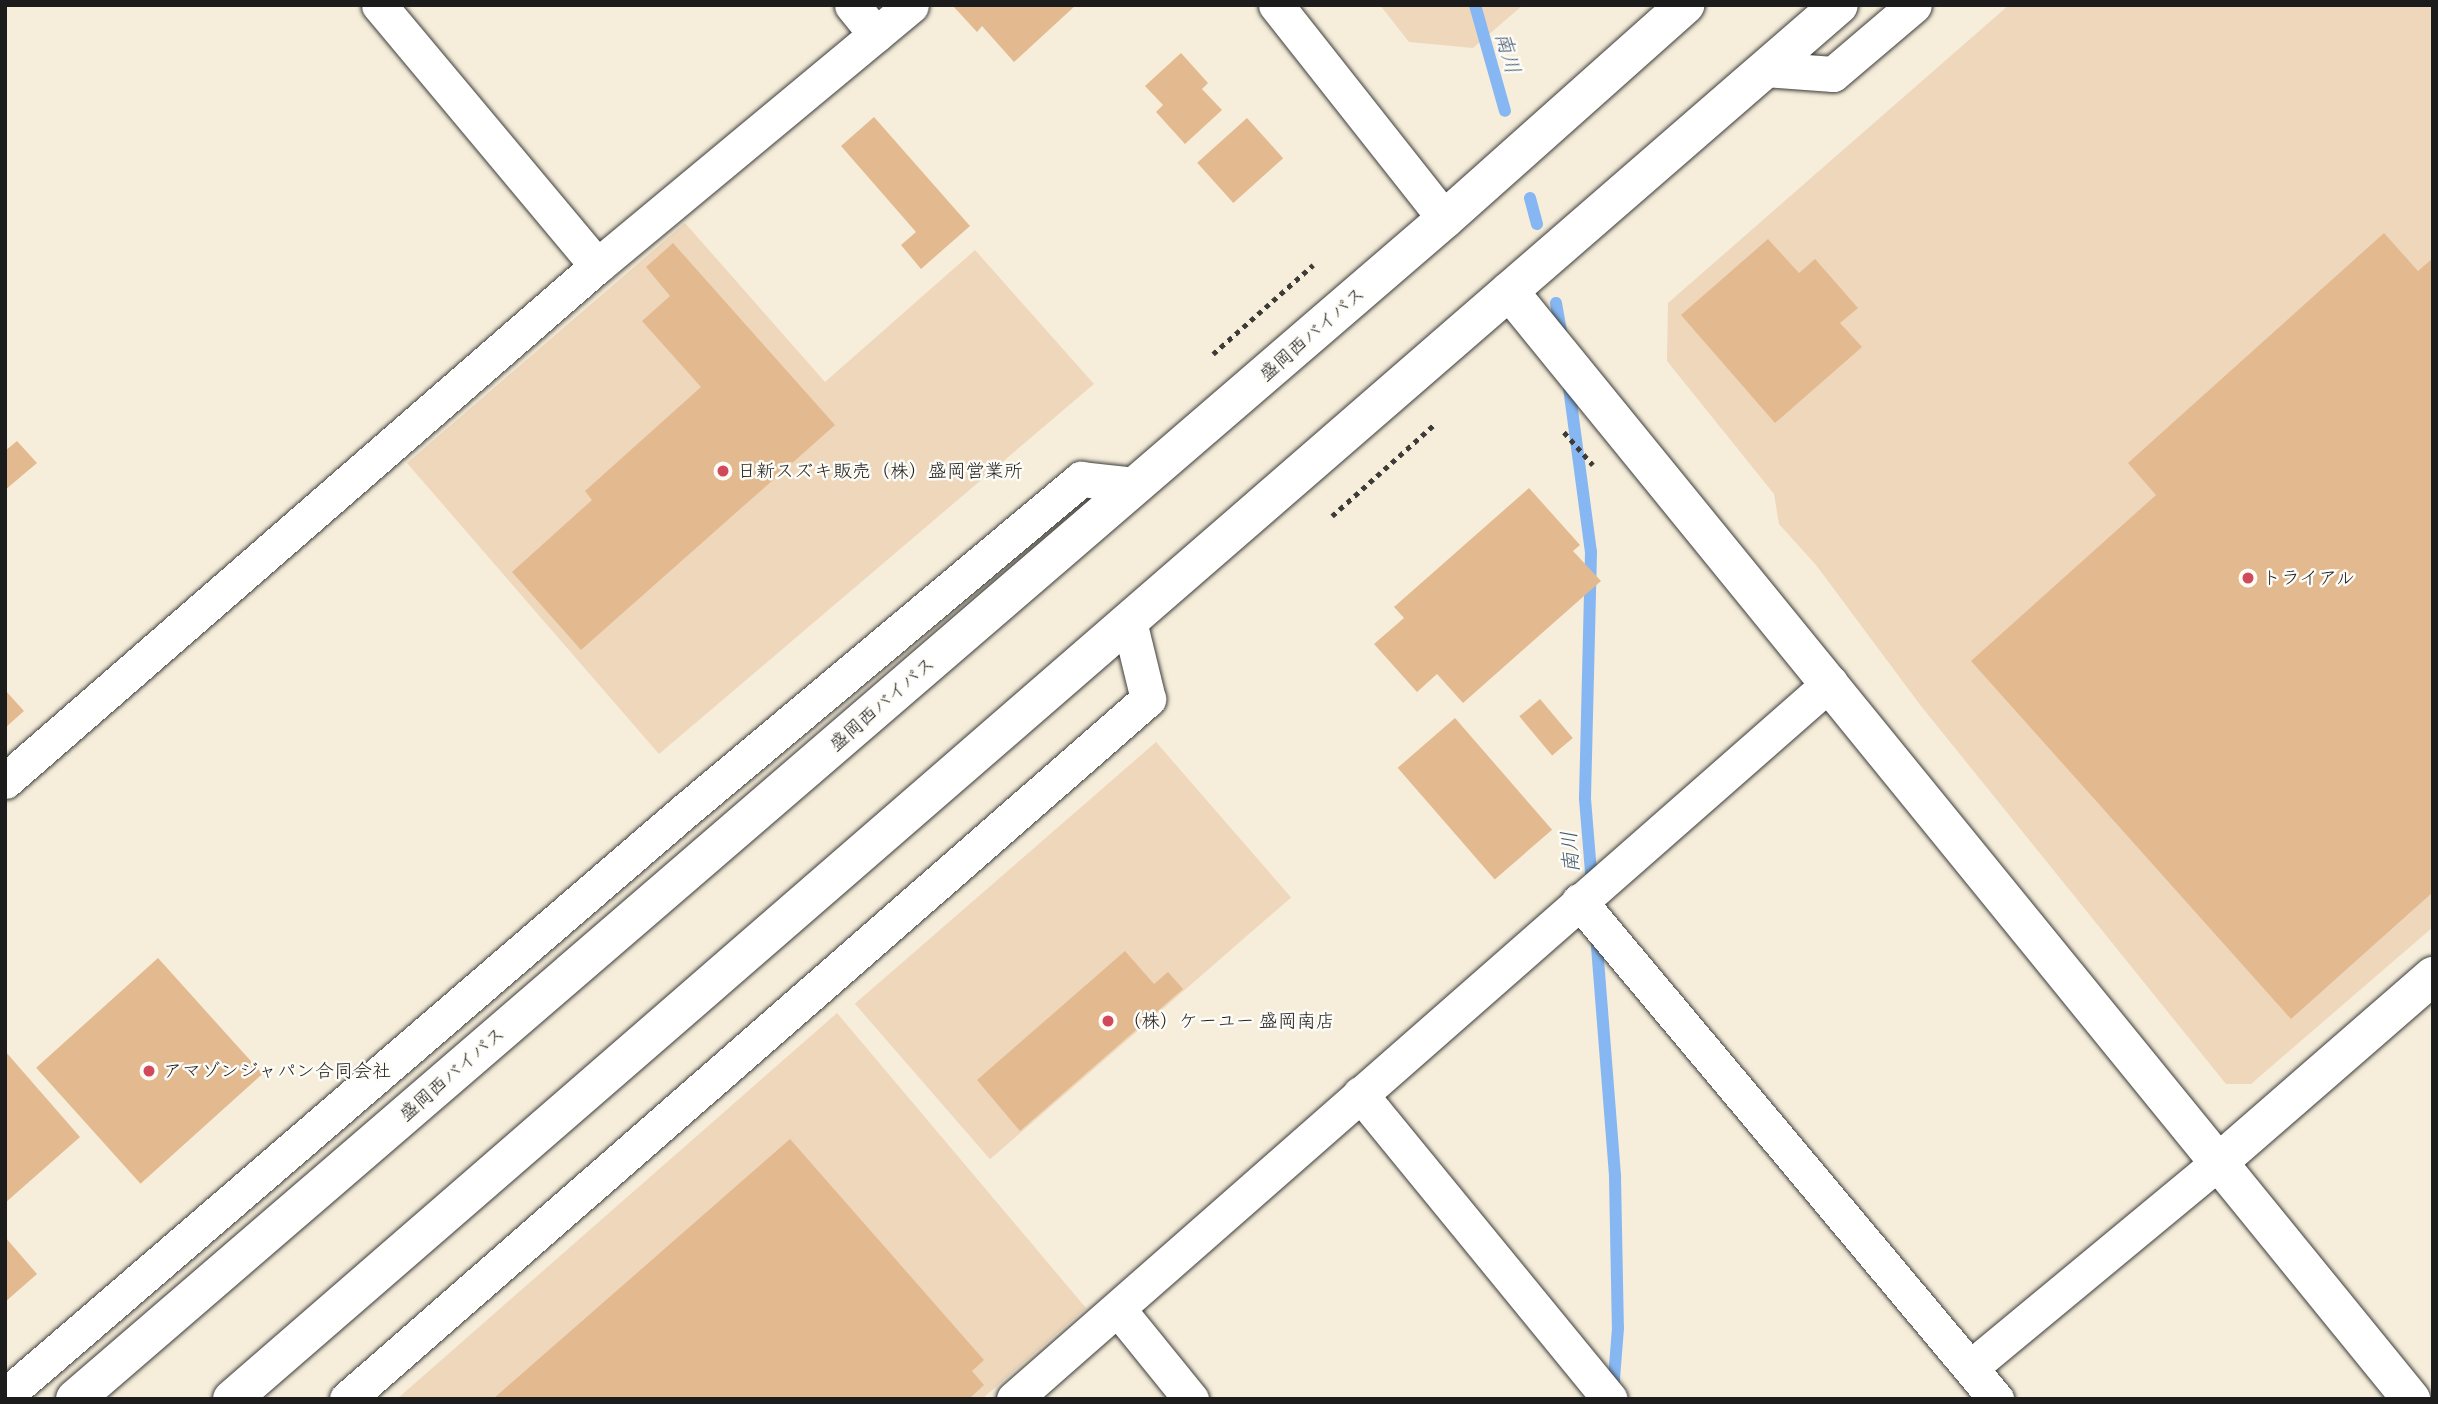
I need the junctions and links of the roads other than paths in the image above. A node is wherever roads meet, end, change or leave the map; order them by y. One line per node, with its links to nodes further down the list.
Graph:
1 (379, 5): 11 (street)
2 (852, 5): 8 (street)
3 (911, 5): 8 (street)
4 (1276, 5): 10 (street)
5 (1685, 5): 10 (main road, 盛岡西バイパス)
6 (1839, 5): 9 (main road)
7 (1914, 5): 9 (street)
8 (876, 35): 11 (street)
9 (1765, 69): 12 (main road)
10 (1445, 219): 13 (main road, 盛岡西バイパス)
11 (597, 267): 16 (street)
12 (1509, 291): 14 (main road); 15 (main road)
13 (1136, 485): 23 (street); 24 (main road, 盛岡西バイパス)
14 (1129, 621): 25 (main road); 26 (street)
15 (1830, 682): 17 (street); 20 (main road)
16 (5, 781)
17 (1579, 901): 19 (street); 22 (street)
18 (2433, 976): 20 (main road)
19 (1360, 1094): 21 (street); 29 (street)
20 (2219, 1163): 22 (street); 31 (main road)
21 (1118, 1309): 27 (street); 28 (street)
22 (1971, 1367): 30 (street)
23 (5, 1396)
24 (75, 1399)
25 (232, 1399)
26 (348, 1399)
27 (1014, 1399)
28 (1191, 1399)
29 (1609, 1399)
30 (1996, 1399)
31 (2411, 1399)

